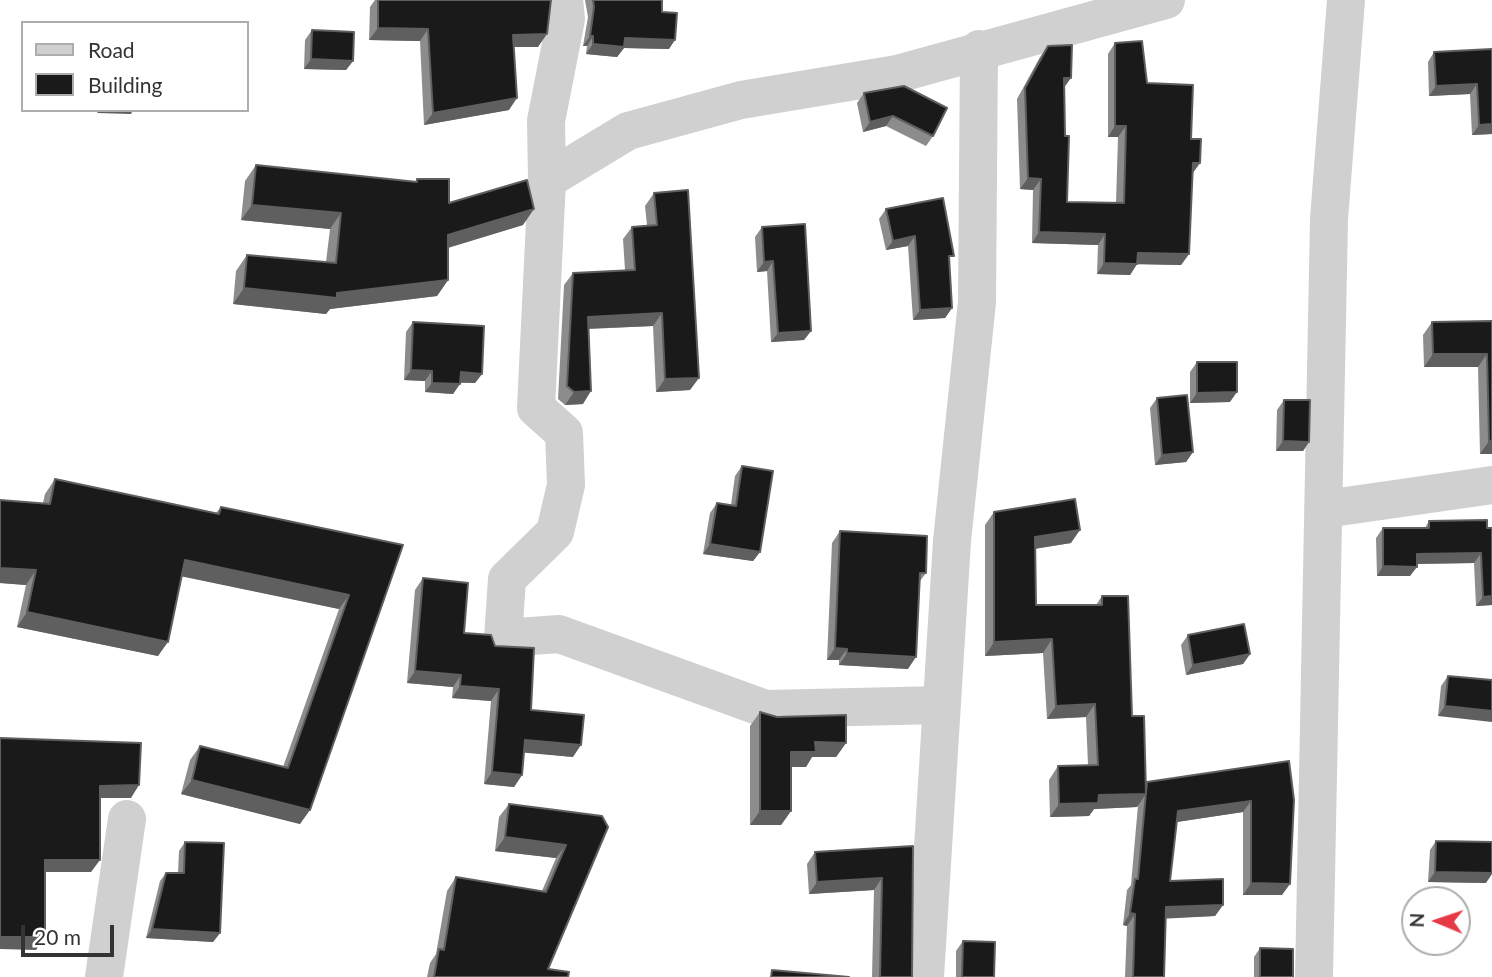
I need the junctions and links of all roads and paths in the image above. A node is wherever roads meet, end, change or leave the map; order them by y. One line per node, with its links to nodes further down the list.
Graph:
1 (565, 0): 5 (street)
2 (1166, 0): 4 (street)
3 (1346, 0): 7 (street)
4 (979, 49): 5 (street); 8 (street)
5 (547, 180): 8 (street)
6 (1492, 485): 7 (street)
7 (1325, 509): 12 (street)
8 (942, 705): 11 (street)
9 (127, 819): 10 (street)
10 (104, 977)
11 (925, 977)
12 (1314, 977)

